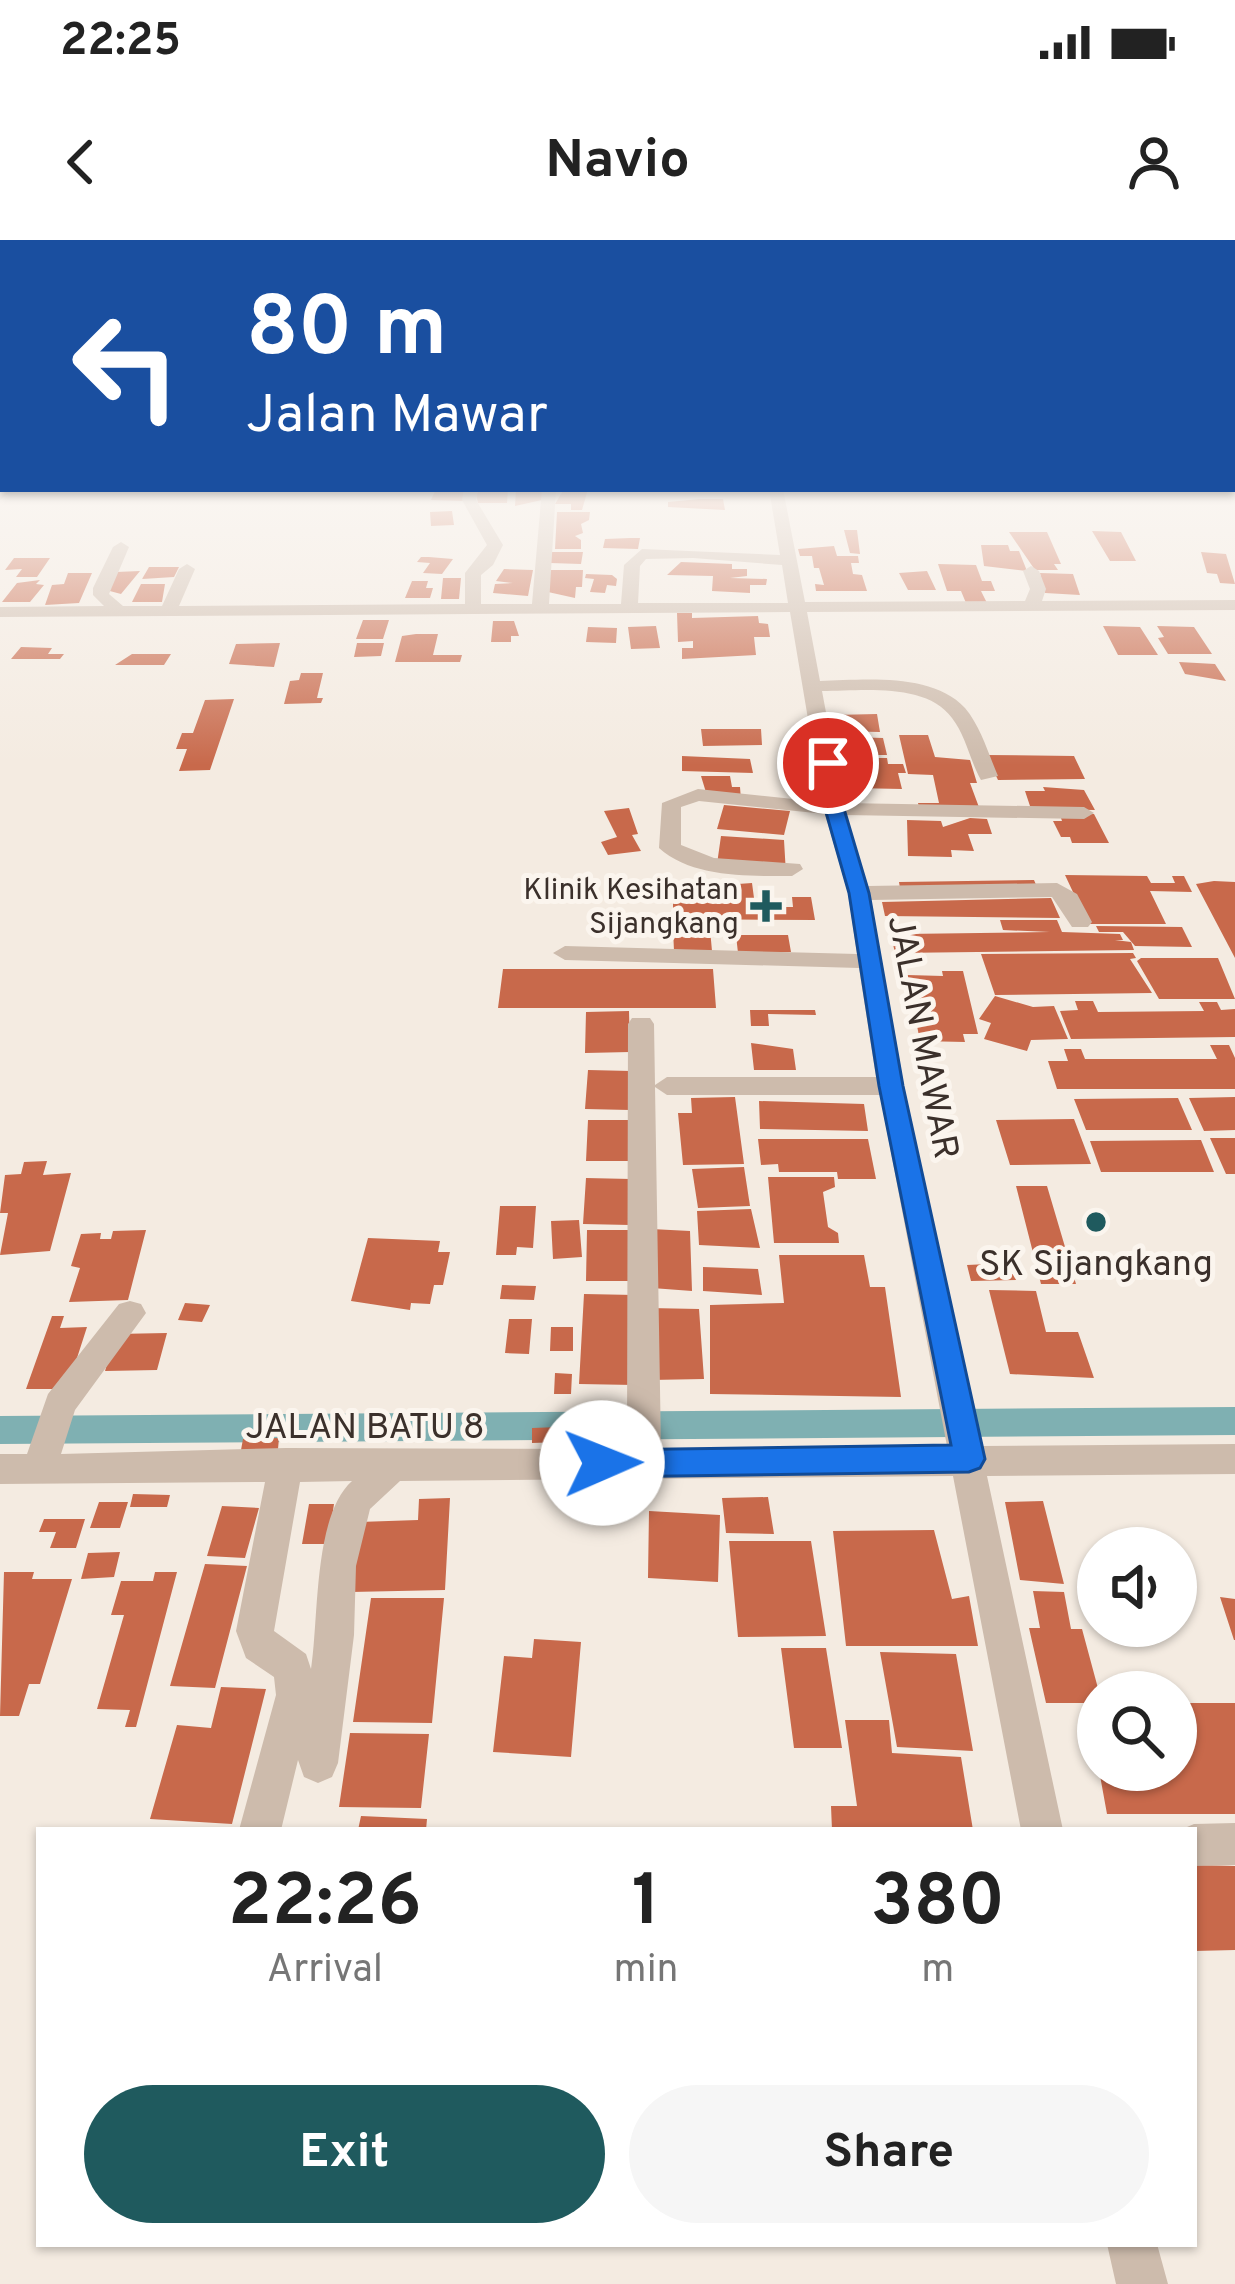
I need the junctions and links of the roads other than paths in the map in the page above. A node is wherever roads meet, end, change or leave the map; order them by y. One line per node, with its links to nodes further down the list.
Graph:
1 (108, 574): 12 (street)
2 (185, 574): 13 (street)
3 (473, 574): 14 (street)
4 (543, 574): 15 (street)
5 (631, 574): 11 (street)
6 (794, 574): 9 (street, JALAN MAWAR)
7 (1032, 574): 10 (street)
8 (1226, 604): 10 (street); 17 (street)
9 (800, 605): 10 (street); 11 (street); 18 (street, JALAN MAWAR)
10 (1033, 605)
11 (628, 608): 15 (street)
12 (117, 609): 13 (street); 16 (street)
13 (169, 609): 14 (street)
14 (473, 609): 15 (street)
15 (540, 609)
16 (0, 612)
17 (1235, 630)
18 (815, 686): 19 (street); 20 (street, JALAN MAWAR)
19 (988, 776)
20 (835, 809): 21 (street); 22 (street); 23 (street, JALAN MAWAR)
21 (1084, 813)
22 (792, 869)
23 (859, 893): 24 (street); 26 (street, JALAN MAWAR)
24 (1080, 922)
25 (565, 953): 26 (street)
26 (867, 961): 29 (street, JALAN MAWAR)
27 (641, 1024): 34 (street)
28 (668, 1086): 29 (street)
29 (891, 1086): 32 (street, JALAN MAWAR)
30 (130, 1313): 31 (street)
31 (48, 1442): 35 (street, JALAN BATU 8); 37 (street, JALAN BATU 8)
32 (968, 1450): 33 (street, JALAN BATU 8); 34 (street, JALAN BATU 8); 40 (street, JALAN MAWAR)
33 (1235, 1459)
34 (644, 1462): 36 (street, JALAN BATU 8)
35 (286, 1463): 36 (street, JALAN BATU 8); 39 (street)
36 (392, 1466): 38 (street)
37 (0, 1468)
38 (318, 1763)
39 (261, 1827)
40 (1041, 1827)
41 (1235, 1844): 42 (street)
42 (1197, 1845)
43 (1133, 2247): 44 (street)
44 (1142, 2284)

